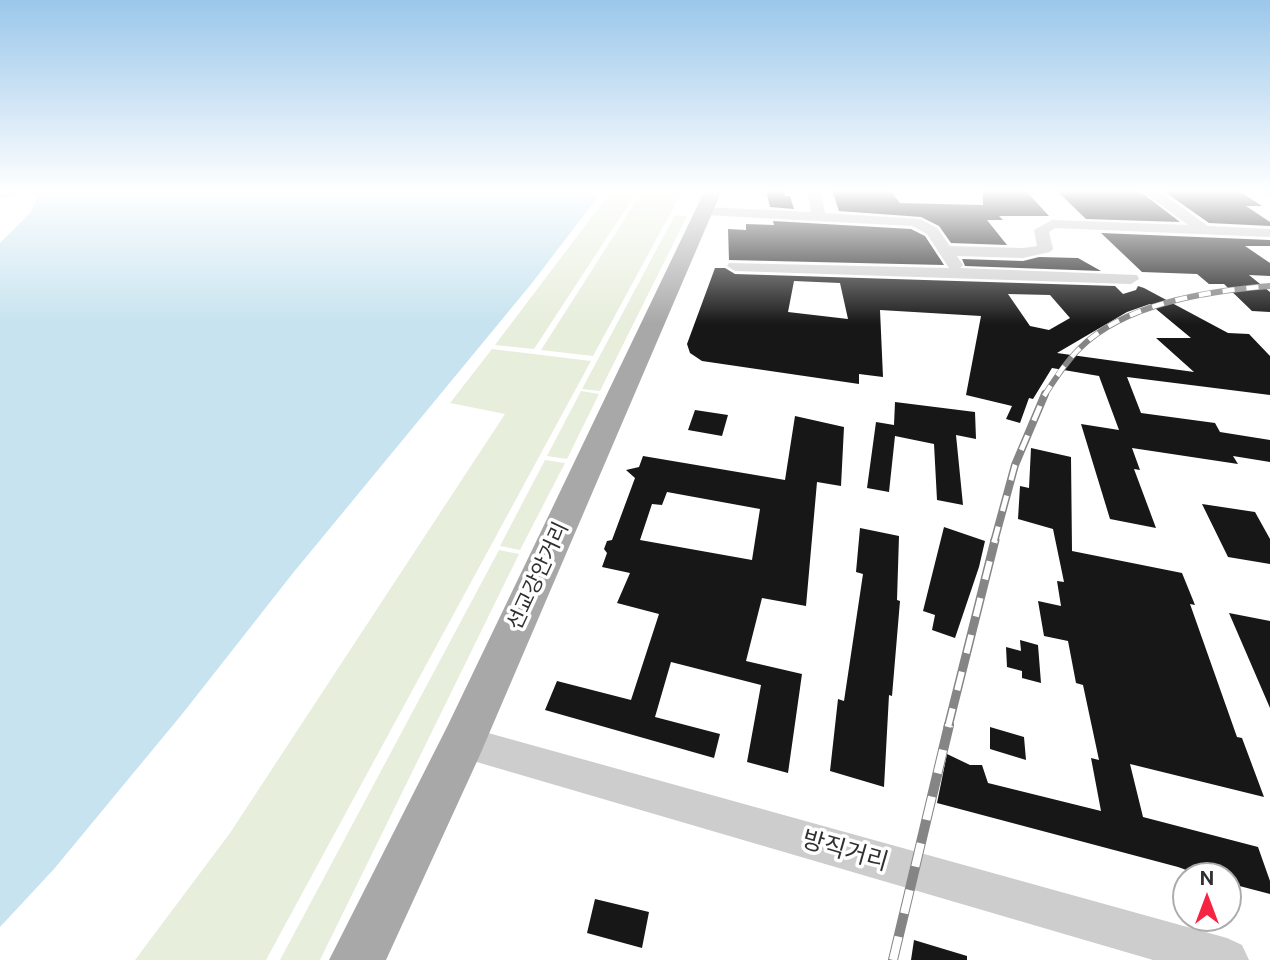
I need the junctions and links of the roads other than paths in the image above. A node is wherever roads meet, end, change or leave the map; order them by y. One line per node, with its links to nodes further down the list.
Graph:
1 (694, 235): 8 (main road, 선교강안거리)
2 (935, 235): 4 (street)
3 (1042, 235): 4 (street)
4 (947, 251): 6 (street)
5 (735, 267): 6 (street)
6 (960, 274): 7 (street)
7 (1131, 279)
8 (463, 742): 9 (main road, 선교강안거리); 10 (street, 방직거리)
9 (357, 960)
10 (1227, 960)

